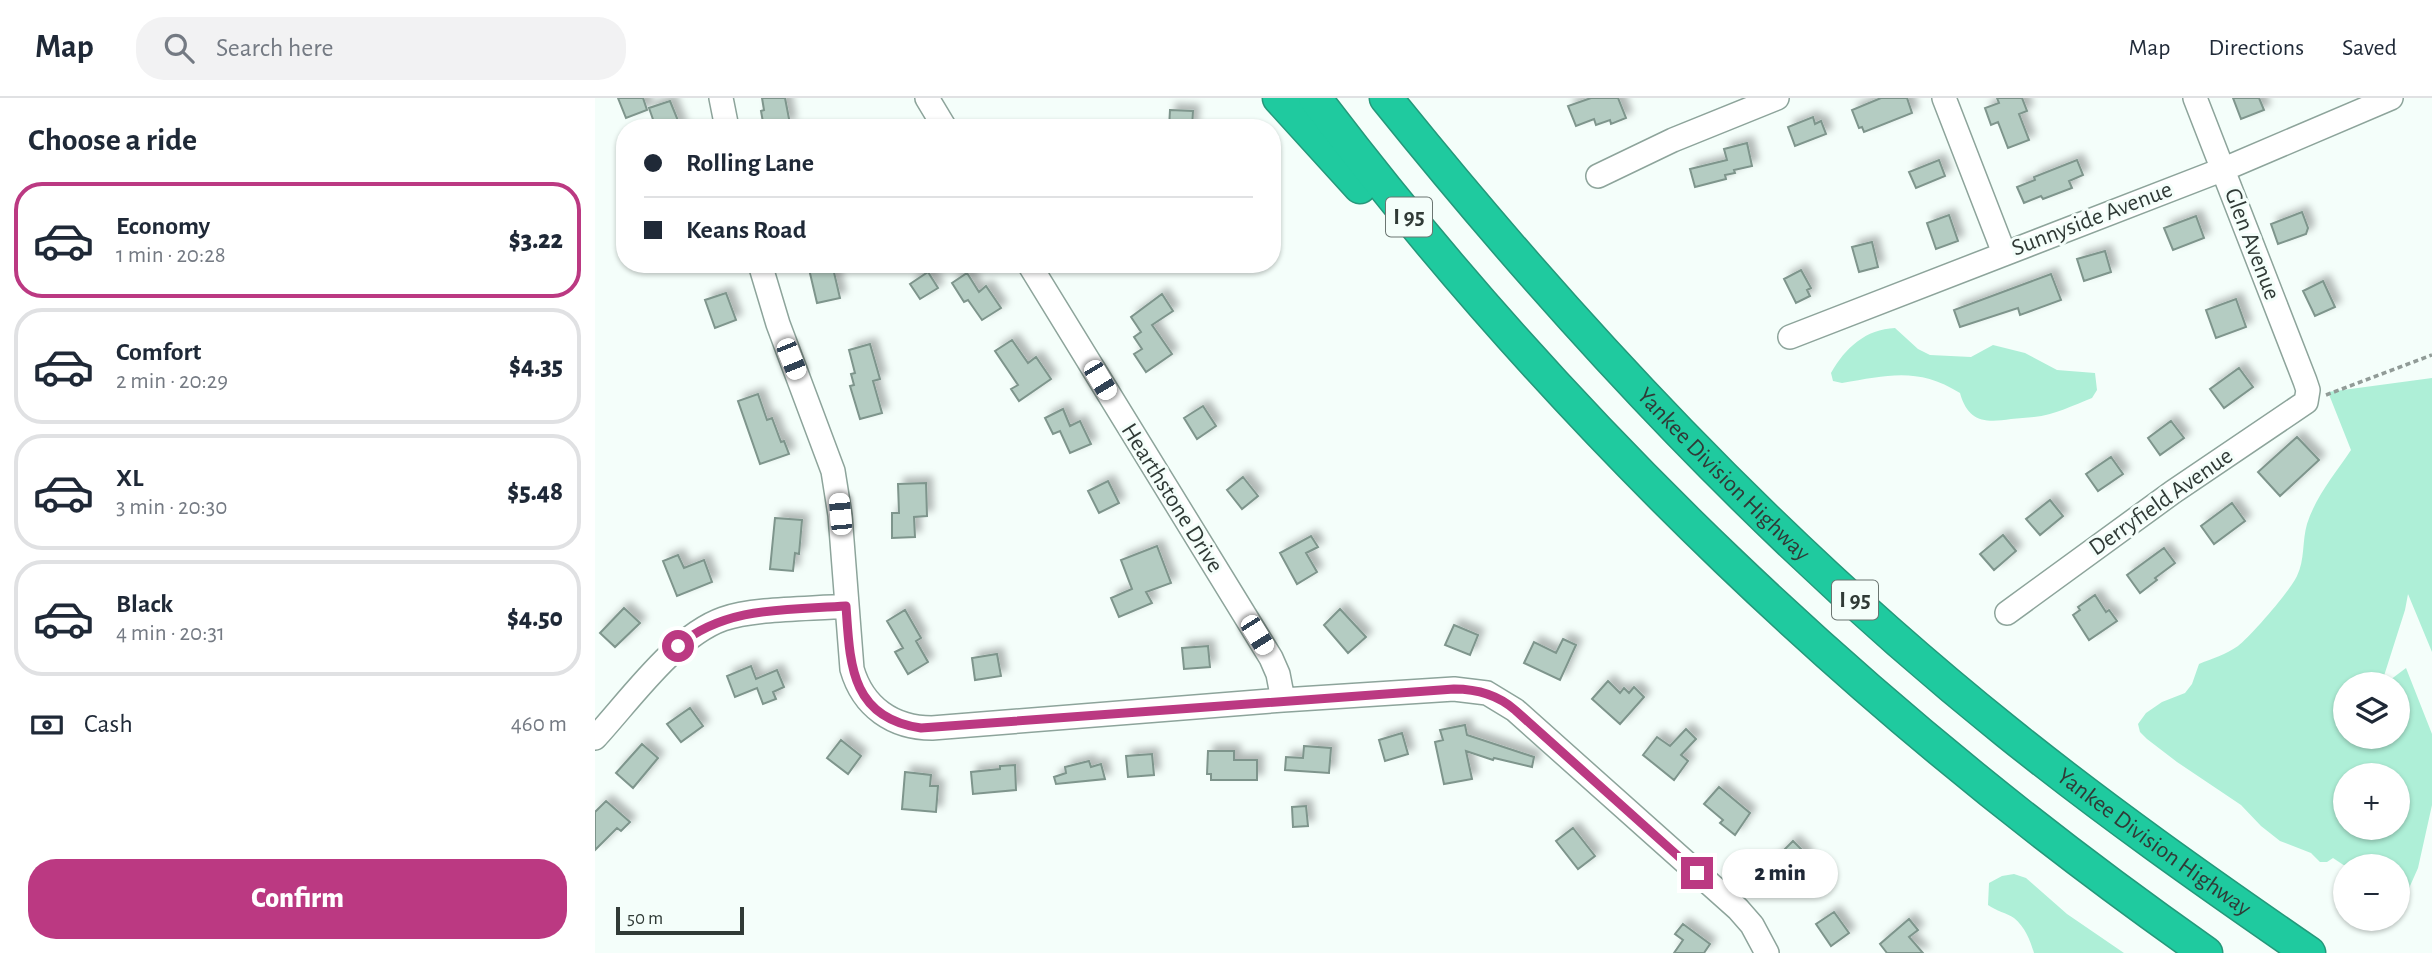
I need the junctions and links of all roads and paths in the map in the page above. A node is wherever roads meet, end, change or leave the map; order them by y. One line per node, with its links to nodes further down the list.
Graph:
1 (721, 98): 11 (street)
2 (927, 98): 12 (street)
3 (1279, 98): 19 (highway)
4 (1315, 98): 19 (highway, I 95)
5 (1387, 98): 15 (highway, Yankee Division Highway / I 95)
6 (1405, 98): 15 (highway)
7 (1777, 98): 14 (street)
8 (1944, 98): 16 (street)
9 (2195, 98): 13 (street, Glen Avenue)
10 (2391, 98): 13 (street, Sunnyside Avenue)
11 (725, 119)
12 (940, 119)
13 (2223, 169): 16 (street, Sunnyside Avenue); 22 (street, Glen Avenue)
14 (1598, 176)
15 (1457, 186): 29 (highway, Yankee Division Highway / I 95)
16 (2004, 253): 20 (street, Sunnyside Avenue)
17 (763, 273): 23 (street)
18 (1035, 273): 25 (street, Hearthstone Drive)
19 (1508, 332): 28 (highway, I 95)
20 (1790, 337)
21 (2432, 355): 22 (path)
22 (2307, 396): 24 (street, Derryfield Avenue)
23 (846, 606): 25 (street); 26 (street)
24 (2007, 613)
25 (1283, 700): 27 (street)
26 (595, 738)
27 (1767, 953)
28 (2206, 953)
29 (2309, 953)

